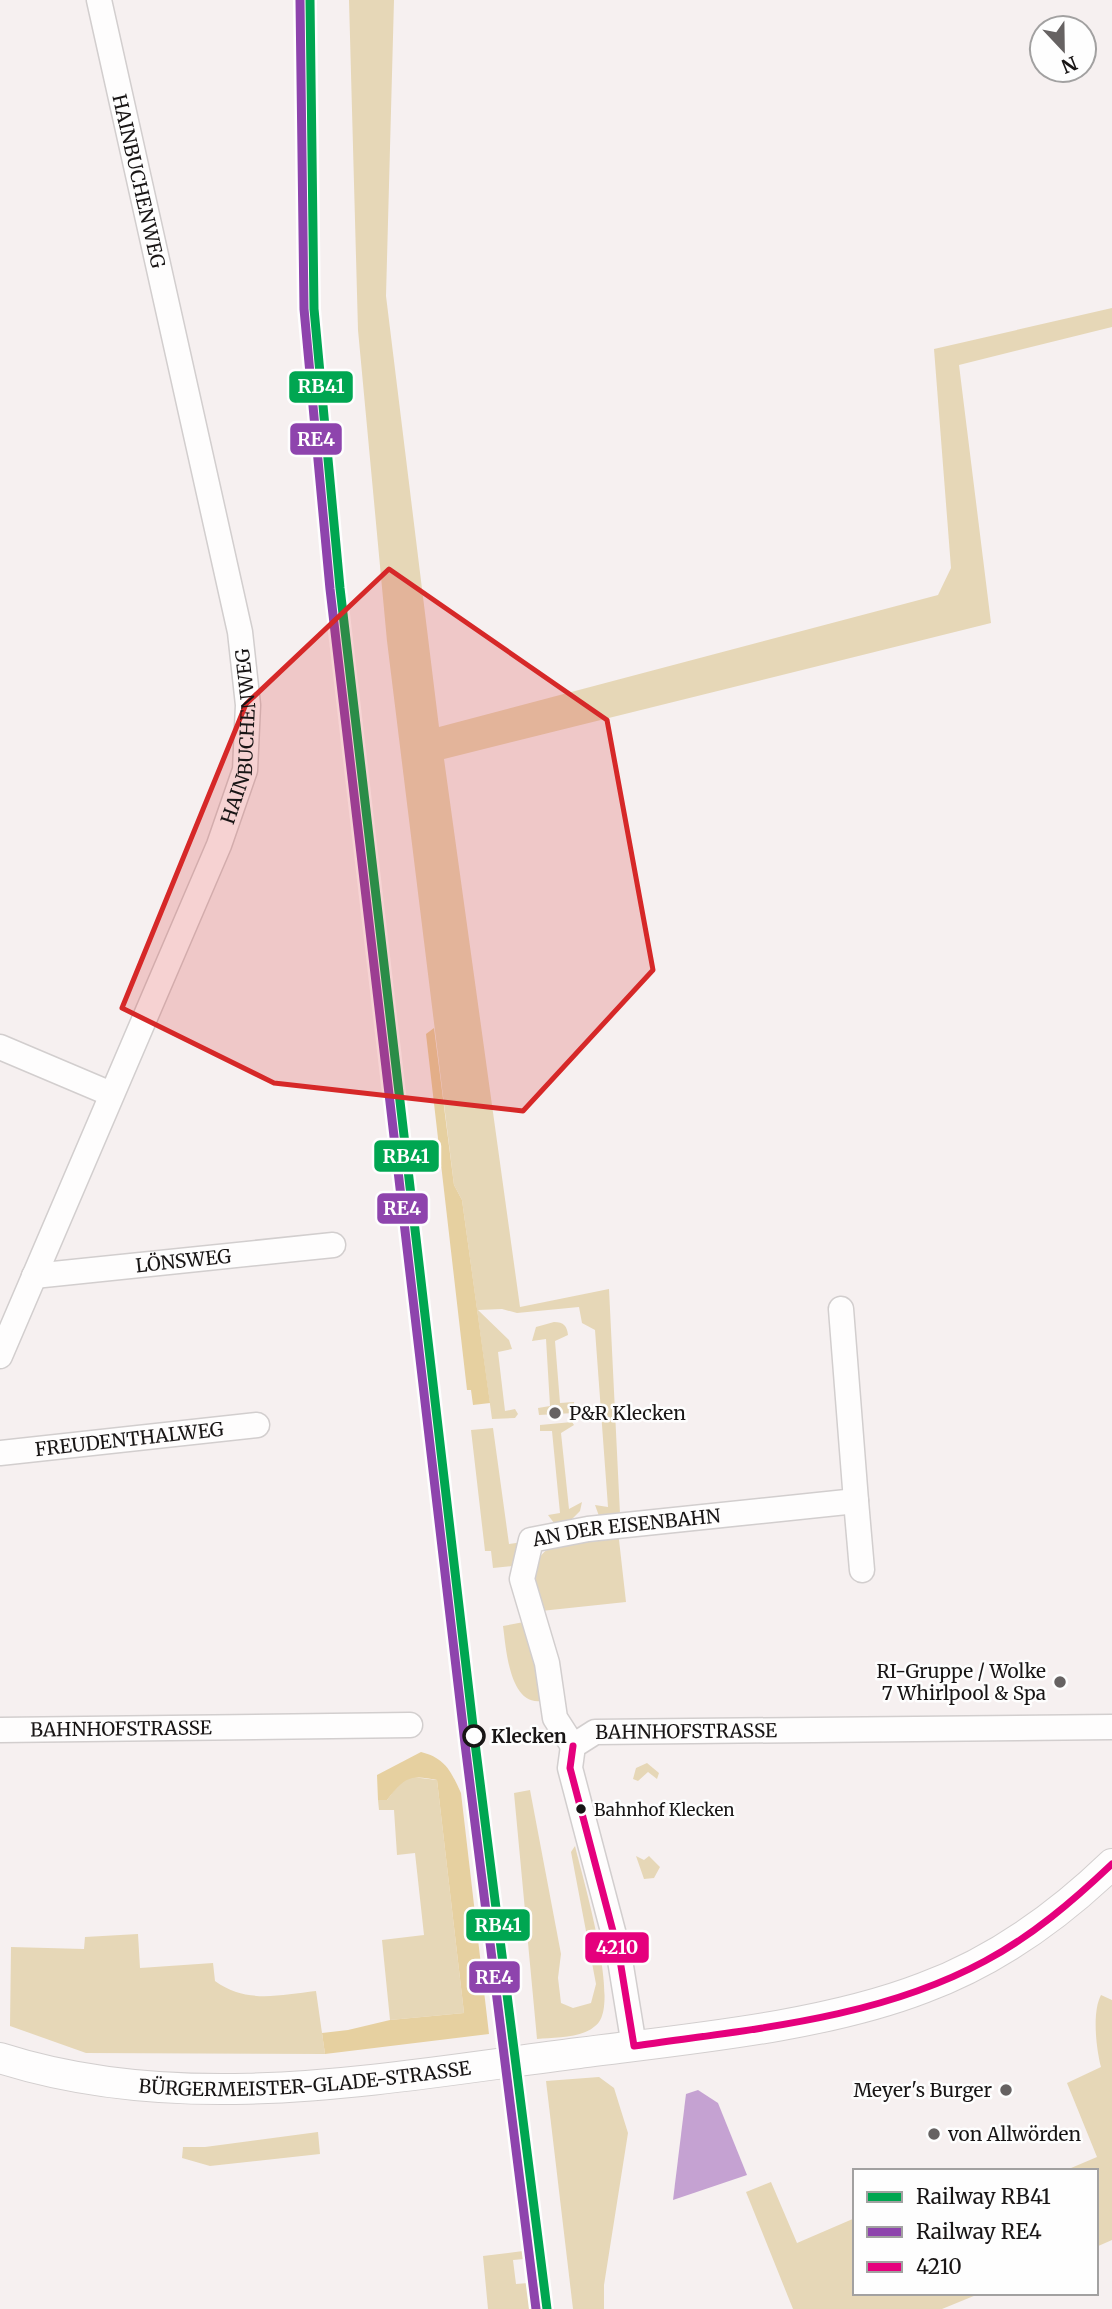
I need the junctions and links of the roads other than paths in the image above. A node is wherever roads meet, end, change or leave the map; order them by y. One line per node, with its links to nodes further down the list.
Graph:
1 (99, 0): 3 (street, HAINBUCHENWEG)
2 (0, 1047): 3 (street)
3 (111, 1094): 5 (street, HAINBUCHENWEG)
4 (333, 1245): 5 (street, LÖNSWEG)
5 (34, 1276): 7 (street, HAINBUCHENWEG)
6 (841, 1309): 10 (street)
7 (0, 1356)
8 (257, 1425): 9 (street, FREUDENTHALWEG)
9 (0, 1453)
10 (856, 1501): 11 (street); 15 (street, AN DER EISENBAHN)
11 (862, 1570)
12 (410, 1725): 14 (street, BAHNHOFSTRASSE)
13 (1112, 1727): 15 (street, BAHNHOFSTRASSE)
14 (0, 1730)
15 (573, 1746): 17 (street, BAHNHOFSTRASSE)
16 (1112, 1864): 17 (street, BÜRGERMEISTER-GLADE-STRASSE)
17 (634, 2046): 18 (street, BÜRGERMEISTER-GLADE-STRASSE)
18 (0, 2057)

